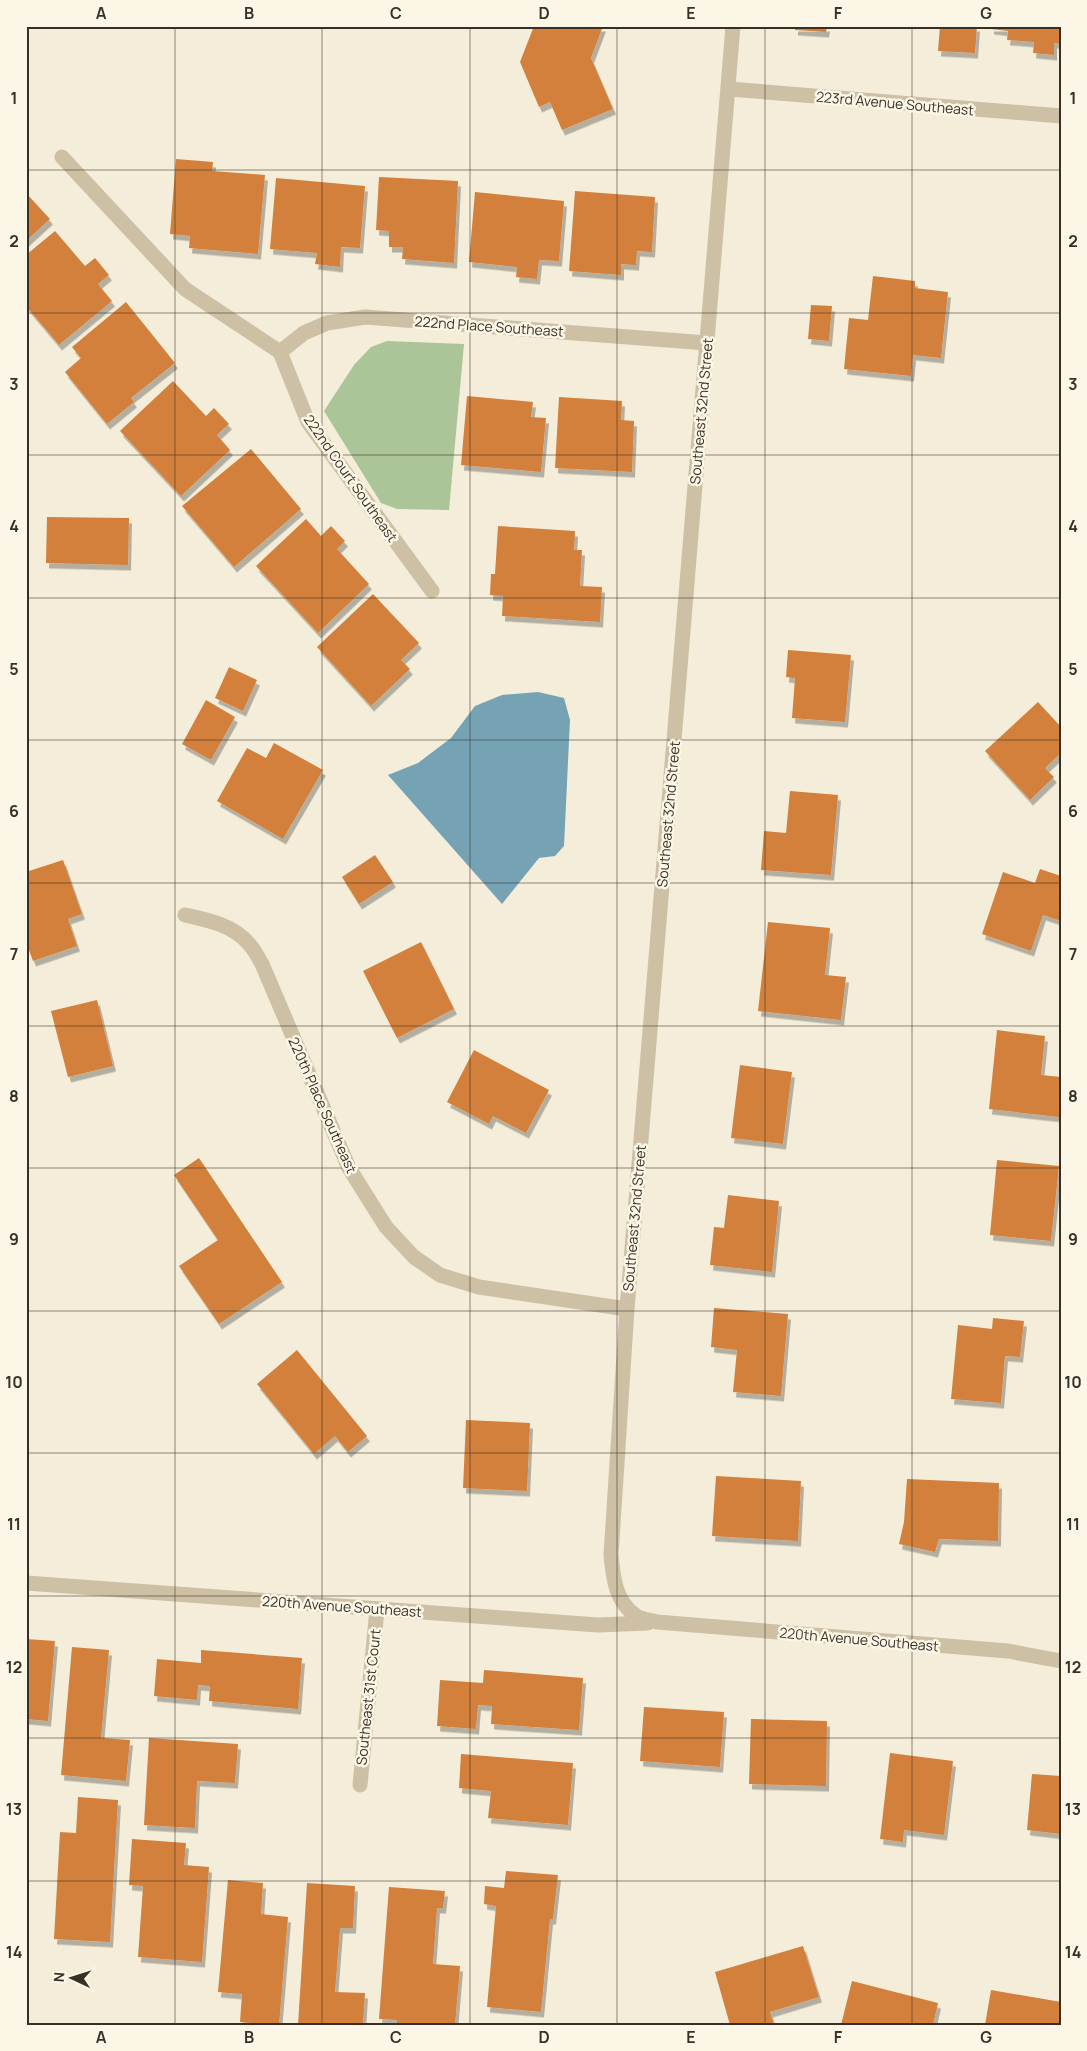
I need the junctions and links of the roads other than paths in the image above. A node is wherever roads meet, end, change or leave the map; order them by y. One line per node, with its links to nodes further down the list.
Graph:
1 (733, 26): 2 (street, Southeast 32nd Street)
2 (729, 90): 3 (street, 223rd Avenue Southeast); 5 (street, Southeast 32nd Street)
3 (1061, 116)
4 (62, 157): 6 (street)
5 (707, 343): 6 (street, 222nd Place Southeast); 9 (street, Southeast 32nd Street)
6 (280, 352): 7 (street, 222nd Court Southeast)
7 (432, 592)
8 (185, 915): 9 (street, 220th Place Southeast)
9 (626, 1309): 11 (street, Southeast 32nd Street)
10 (26, 1583): 12 (street, 220th Avenue Southeast)
11 (622, 1601): 13 (street, 220th Avenue Southeast)
12 (377, 1609): 13 (street, 220th Avenue Southeast); 15 (street, Southeast 31st Court)
13 (657, 1622): 14 (street, 220th Avenue Southeast)
14 (1061, 1661)
15 (360, 1785)

